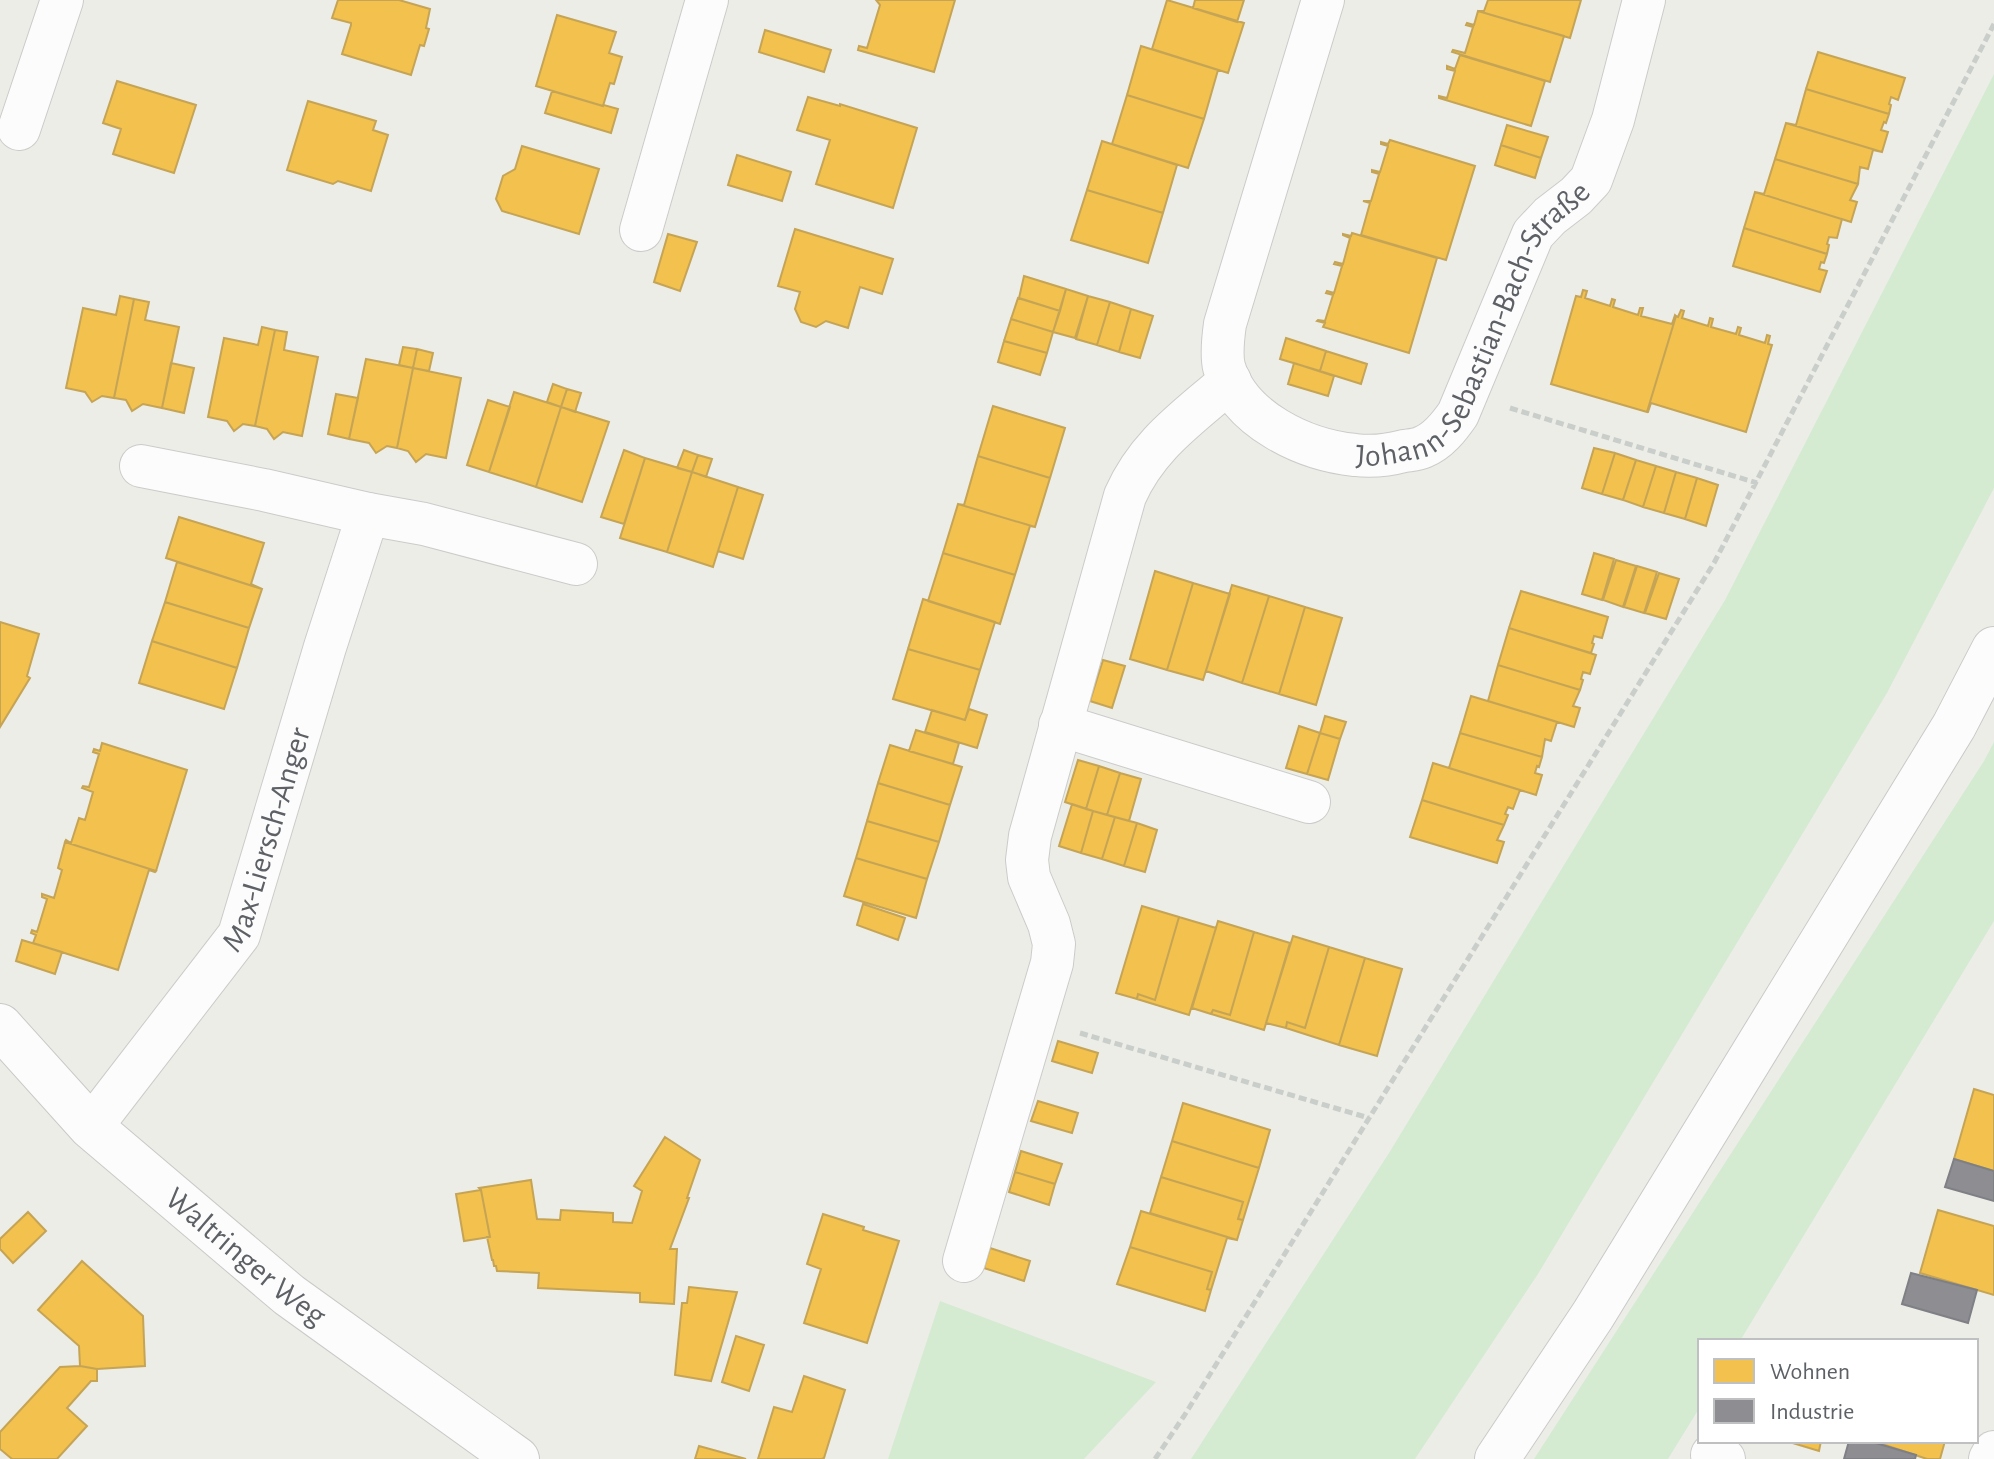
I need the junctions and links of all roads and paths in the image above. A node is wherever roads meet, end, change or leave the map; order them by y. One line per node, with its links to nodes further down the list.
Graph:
1 (62, 0): 6 (street)
2 (707, 0): 7 (street)
3 (1323, 0): 8 (street, Johann-Sebastian-Bach-Straße)
4 (1644, 0): 9 (street, Johann-Sebastian-Bach-Straße)
5 (1994, 24): 11 (path)
6 (19, 129)
7 (641, 230)
8 (1230, 381): 9 (street, Johann-Sebastian-Bach-Straße); 15 (street)
9 (1467, 395): 11 (path)
10 (141, 466): 12 (street)
11 (1757, 483): 19 (path)
12 (368, 514): 13 (street); 20 (street, Max-Liersch-Anger)
13 (576, 564)
14 (1994, 649): 25 (main road)
15 (1060, 725): 16 (street); 17 (street)
16 (1309, 802)
17 (1037, 1021): 19 (path); 21 (street)
18 (0, 1026): 20 (main road, Waltringer Weg)
19 (1369, 1118): 24 (path)
20 (91, 1127): 23 (main road, Waltringer Weg)
21 (964, 1261)
22 (1994, 1452): 26 (street)
23 (517, 1459)
24 (1155, 1459)
25 (1497, 1459)
26 (1990, 1459)

